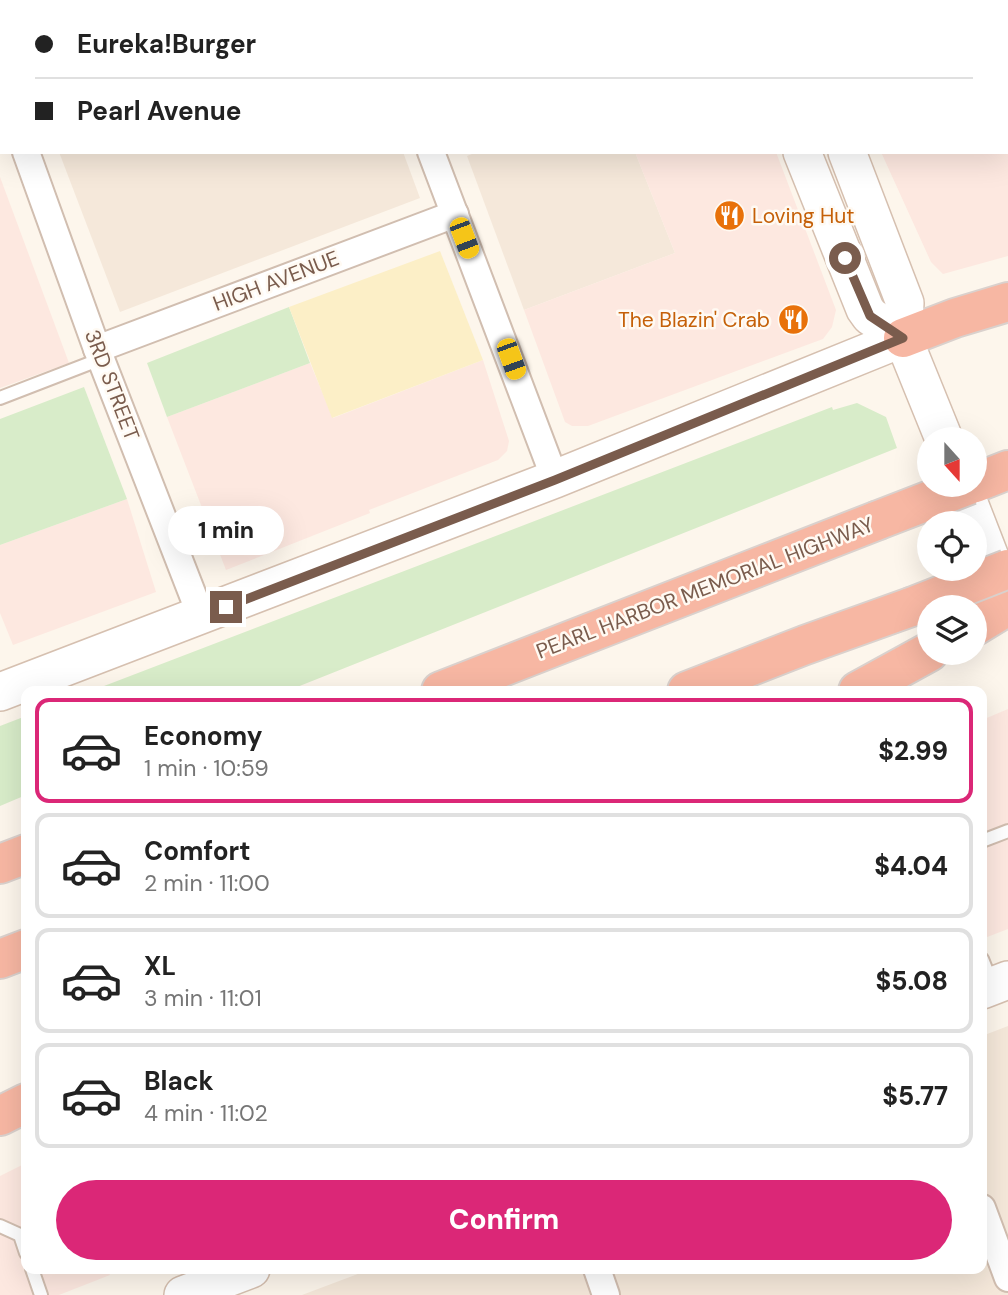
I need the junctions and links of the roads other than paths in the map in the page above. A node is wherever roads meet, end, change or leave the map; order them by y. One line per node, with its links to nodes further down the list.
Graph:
1 (27, 154): 8 (street, 3RD STREET)
2 (432, 154): 5 (street)
3 (803, 154): 7 (main road)
4 (848, 154): 7 (main road)
5 (455, 214): 8 (street, HIGH AVENUE); 13 (street)
6 (1008, 302): 7 (highway)
7 (903, 338): 10 (main road); 13 (main road)
8 (99, 354): 9 (lane); 18 (street, 3RD STREET)
9 (0, 398)
10 (939, 427)
11 (1008, 470): 12 (highway)
12 (987, 478)
13 (555, 480): 18 (main road)
14 (938, 497): 21 (highway, PEARL HARBOR MEMORIAL HIGHWAY, bridge)
15 (967, 497): 17 (main road)
16 (1008, 569): 22 (highway, bridge)
17 (1008, 604): 19 (highway)
18 (201, 617): 24 (main road)
19 (987, 618)
20 (917, 659): 23 (highway)
21 (454, 686)
22 (700, 686)
23 (867, 686)
24 (0, 692)
25 (1008, 831): 26 (lane)
26 (987, 839)
27 (21, 856): 28 (highway)
28 (0, 864)
29 (21, 950): 30 (highway)
30 (0, 959)
31 (21, 1106): 32 (highway)
32 (0, 1116)
33 (987, 1222): 39 (street)
34 (0, 1226): 35 (lane)
35 (21, 1238)
36 (34, 1274): 41 (lane)
37 (239, 1274): 40 (main road)
38 (599, 1274): 42 (street)
39 (1008, 1278)
40 (194, 1293)
41 (41, 1295)
42 (607, 1295)

